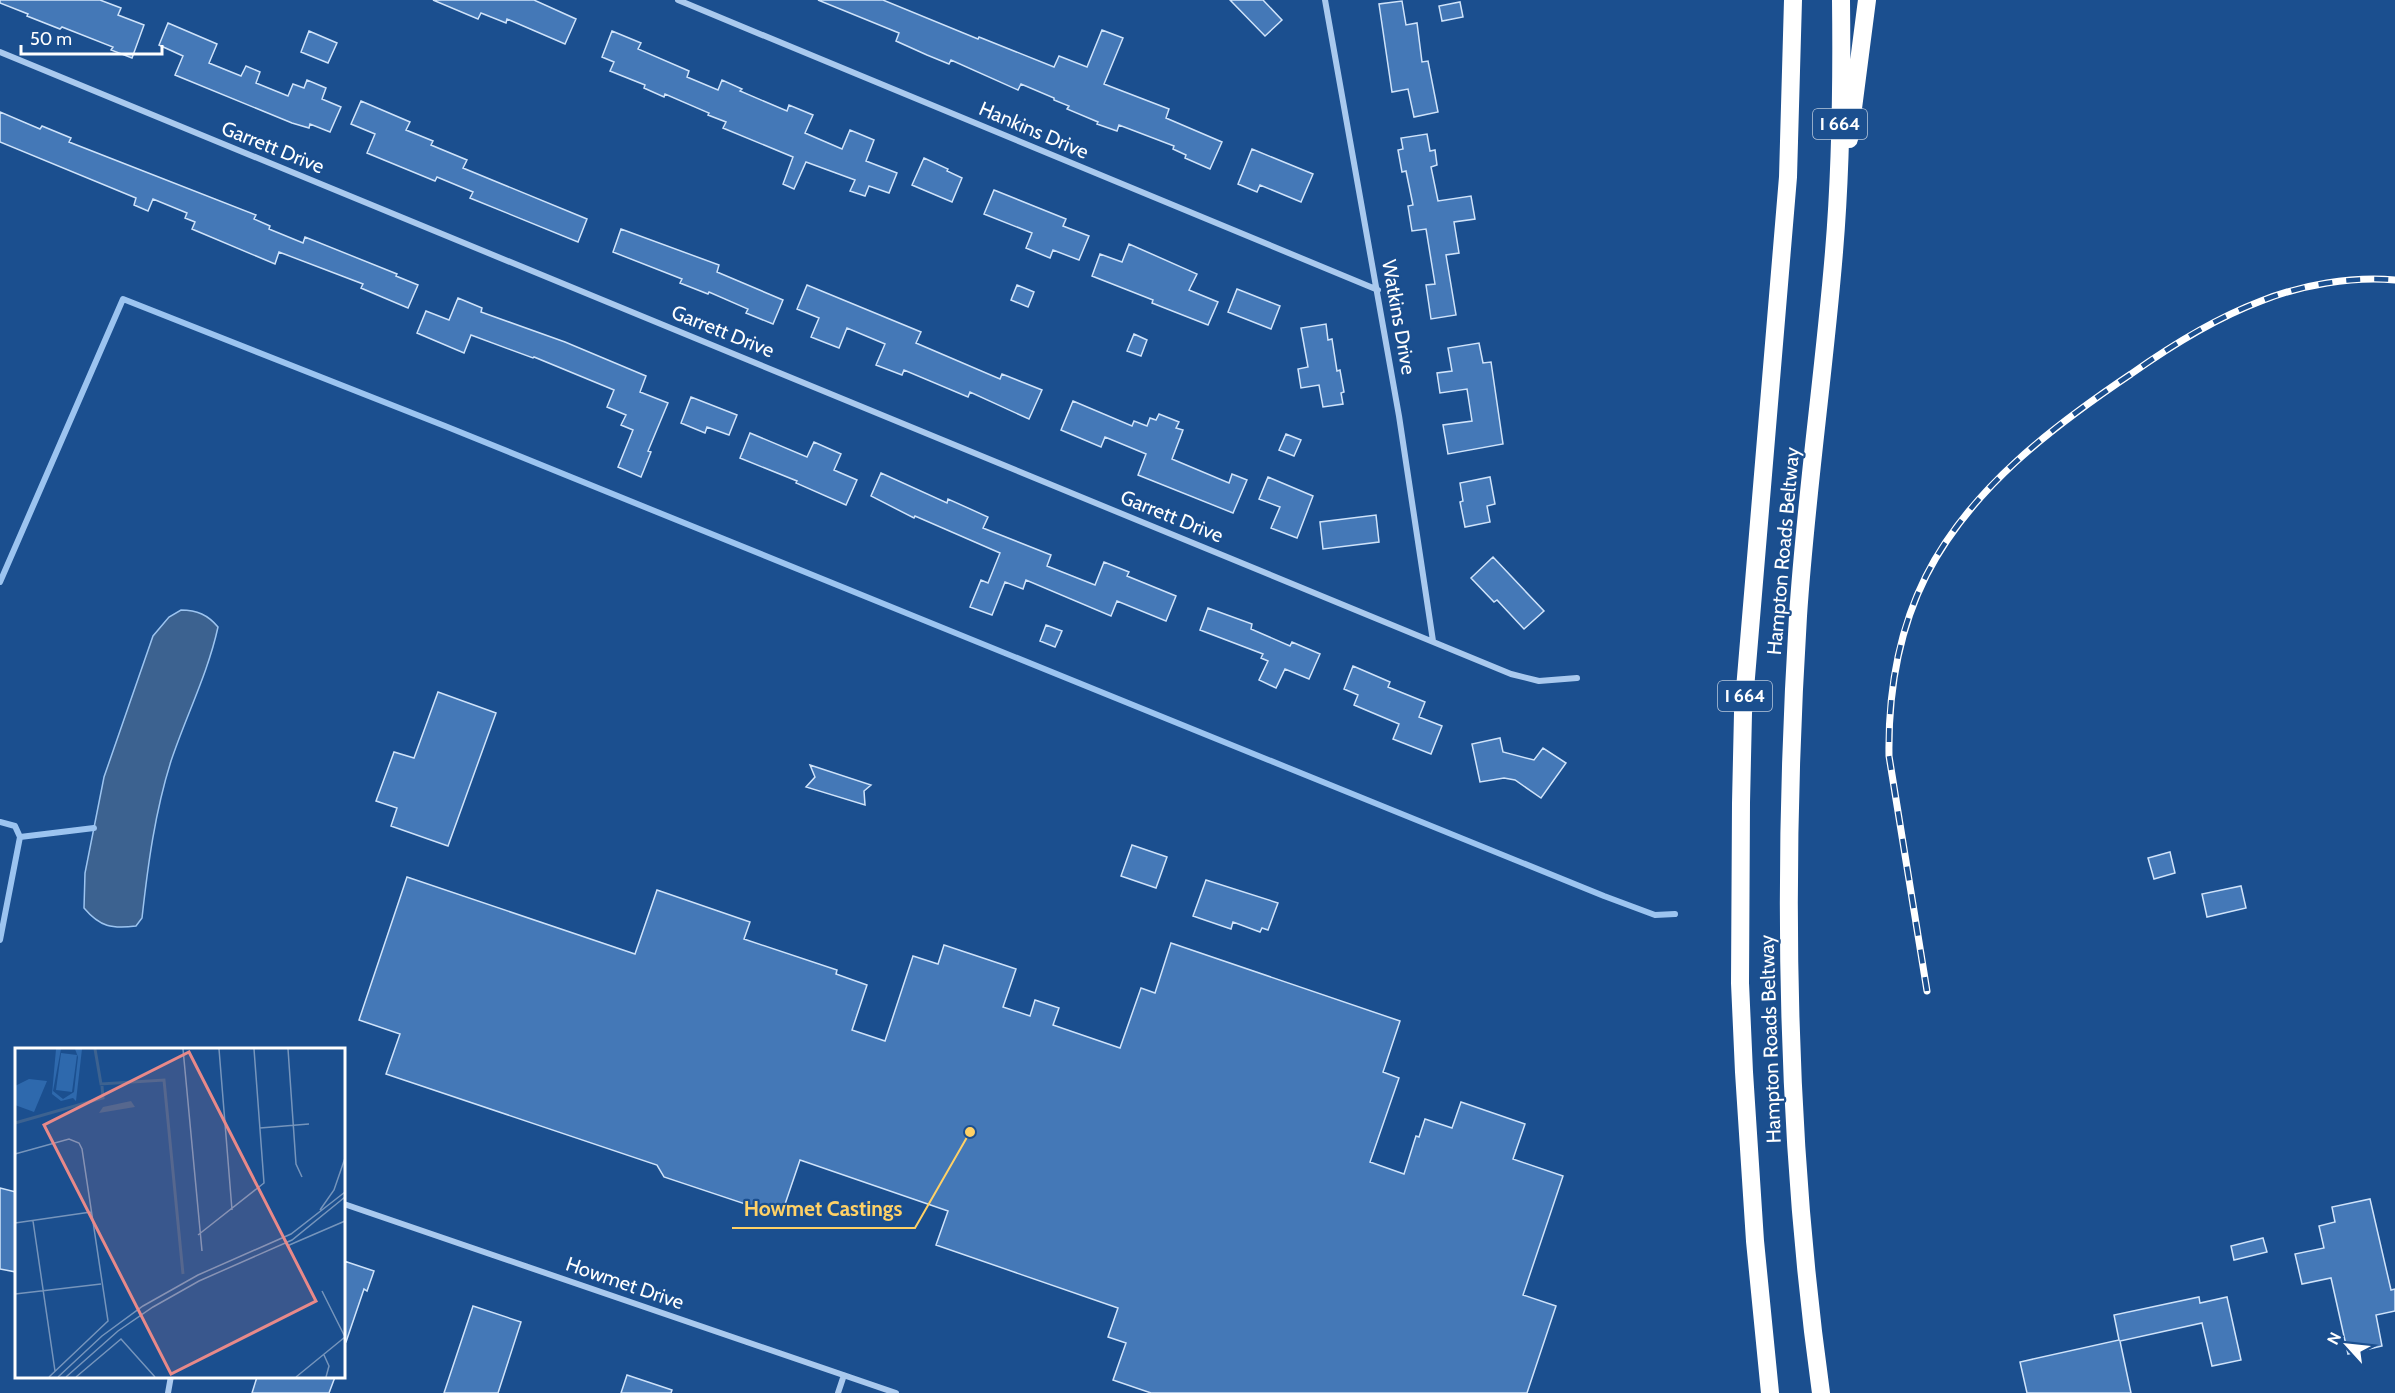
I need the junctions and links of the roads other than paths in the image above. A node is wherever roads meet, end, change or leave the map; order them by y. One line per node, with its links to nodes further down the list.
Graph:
1 (678, 0): 8 (street, Hankins Drive)
2 (1325, 0): 8 (street, Watkins Drive)
3 (1792, 0): 17 (highway, Hampton Roads Beltway / I 664)
4 (1841, 0): 7 (highway, Hampton Roads Beltway / I 664)
5 (1867, 0): 7 (highway)
6 (0, 52): 9 (street, Garrett Drive)
7 (1834, 248): 18 (highway, Hampton Roads Beltway / I 664)
8 (1377, 290): 9 (street, Watkins Drive)
9 (1433, 641): 10 (street, Garrett Drive)
10 (1577, 678)
11 (345, 1204): 12 (street, Howmet Drive)
12 (844, 1375): 15 (street); 16 (street, Howmet Drive)
13 (171, 1378): 14 (street)
14 (168, 1393)
15 (838, 1393)
16 (896, 1393)
17 (1770, 1393)
18 (1821, 1393)

